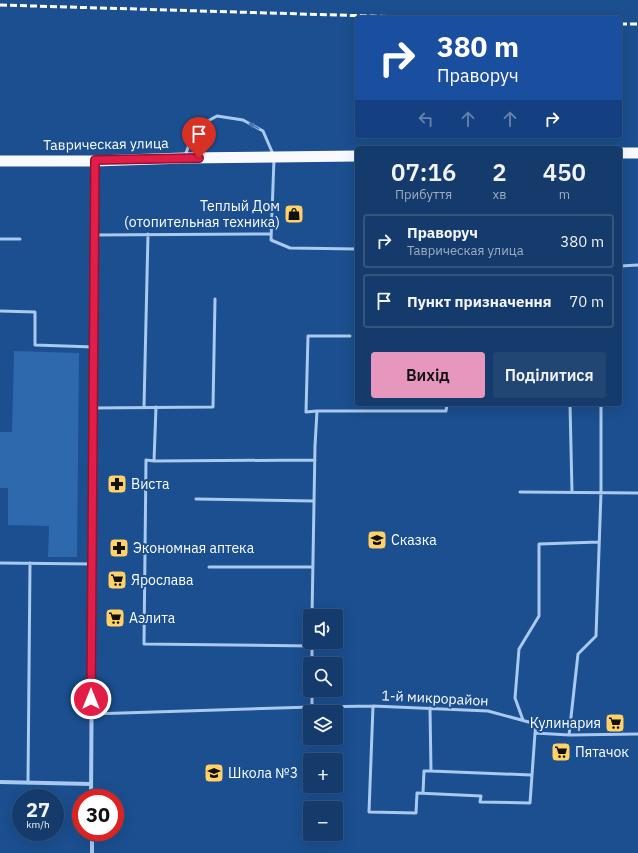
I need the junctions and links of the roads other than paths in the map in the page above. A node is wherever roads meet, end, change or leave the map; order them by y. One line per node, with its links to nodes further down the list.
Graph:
1 (622, 153): 2 (highway)
2 (638, 153)
3 (355, 156): 5 (highway, Таврическая улица)
4 (184, 158): 5 (highway, Таврическая улица); 5 (lane, one-way to 4); 6 (highway, Таврическая улица)
5 (274, 158): 9 (lane)
6 (95, 160): 7 (highway, Таврическая улица); 10 (street)
7 (0, 161)
8 (148, 234): 9 (lane); 10 (lane); 23 (lane)
9 (271, 234): 13 (lane)
10 (94, 235): 19 (street)
11 (0, 239): 12 (lane)
12 (20, 239)
13 (355, 249)
14 (638, 265): 15 (lane)
15 (622, 266)
16 (215, 299): 24 (lane)
17 (0, 311): 19 (lane)
18 (350, 336): 26 (lane)
19 (94, 347): 25 (street)
20 (447, 406): 26 (lane)
21 (570, 406): 30 (lane)
22 (601, 406): 31 (lane)
23 (144, 407): 24 (lane); 25 (lane)
24 (156, 407): 28 (lane)
25 (93, 408): 38 (street)
26 (317, 411): 27 (lane)
27 (314, 460): 28 (lane); 34 (lane)
28 (154, 461): 42 (lane)
29 (520, 492): 30 (lane)
30 (572, 492): 31 (lane)
31 (601, 492): 32 (lane); 35 (lane)
32 (638, 493)
33 (196, 499): 34 (lane)
34 (314, 501): 40 (lane)
35 (599, 542): 48 (lane); 50 (lane)
36 (0, 562): 37 (lane)
37 (30, 563): 38 (lane); 55 (lane)
38 (92, 564): 47 (street)
39 (209, 567): 40 (lane)
40 (313, 567): 41 (lane)
41 (312, 609)
42 (303, 644)
43 (343, 706): 44 (lane)
44 (373, 706): 46 (lane, 1-й микрорайон); 58 (lane, 1-й микрорайон)
45 (303, 707): 47 (lane)
46 (430, 708): 48 (lane, 1-й микрорайон); 52 (lane)
47 (91, 714): 56 (street)
48 (523, 720): 49 (lane, 1-й микрорайон)
49 (535, 733): 50 (lane); 53 (lane)
50 (569, 734): 51 (lane)
51 (638, 734)
52 (430, 771): 53 (lane); 58 (lane)
53 (532, 775): 58 (lane)
54 (0, 782): 55 (street)
55 (28, 783): 56 (street)
56 (92, 784): 57 (street)
57 (92, 789)
58 (423, 793)
59 (92, 841): 60 (street)
60 (92, 853)

